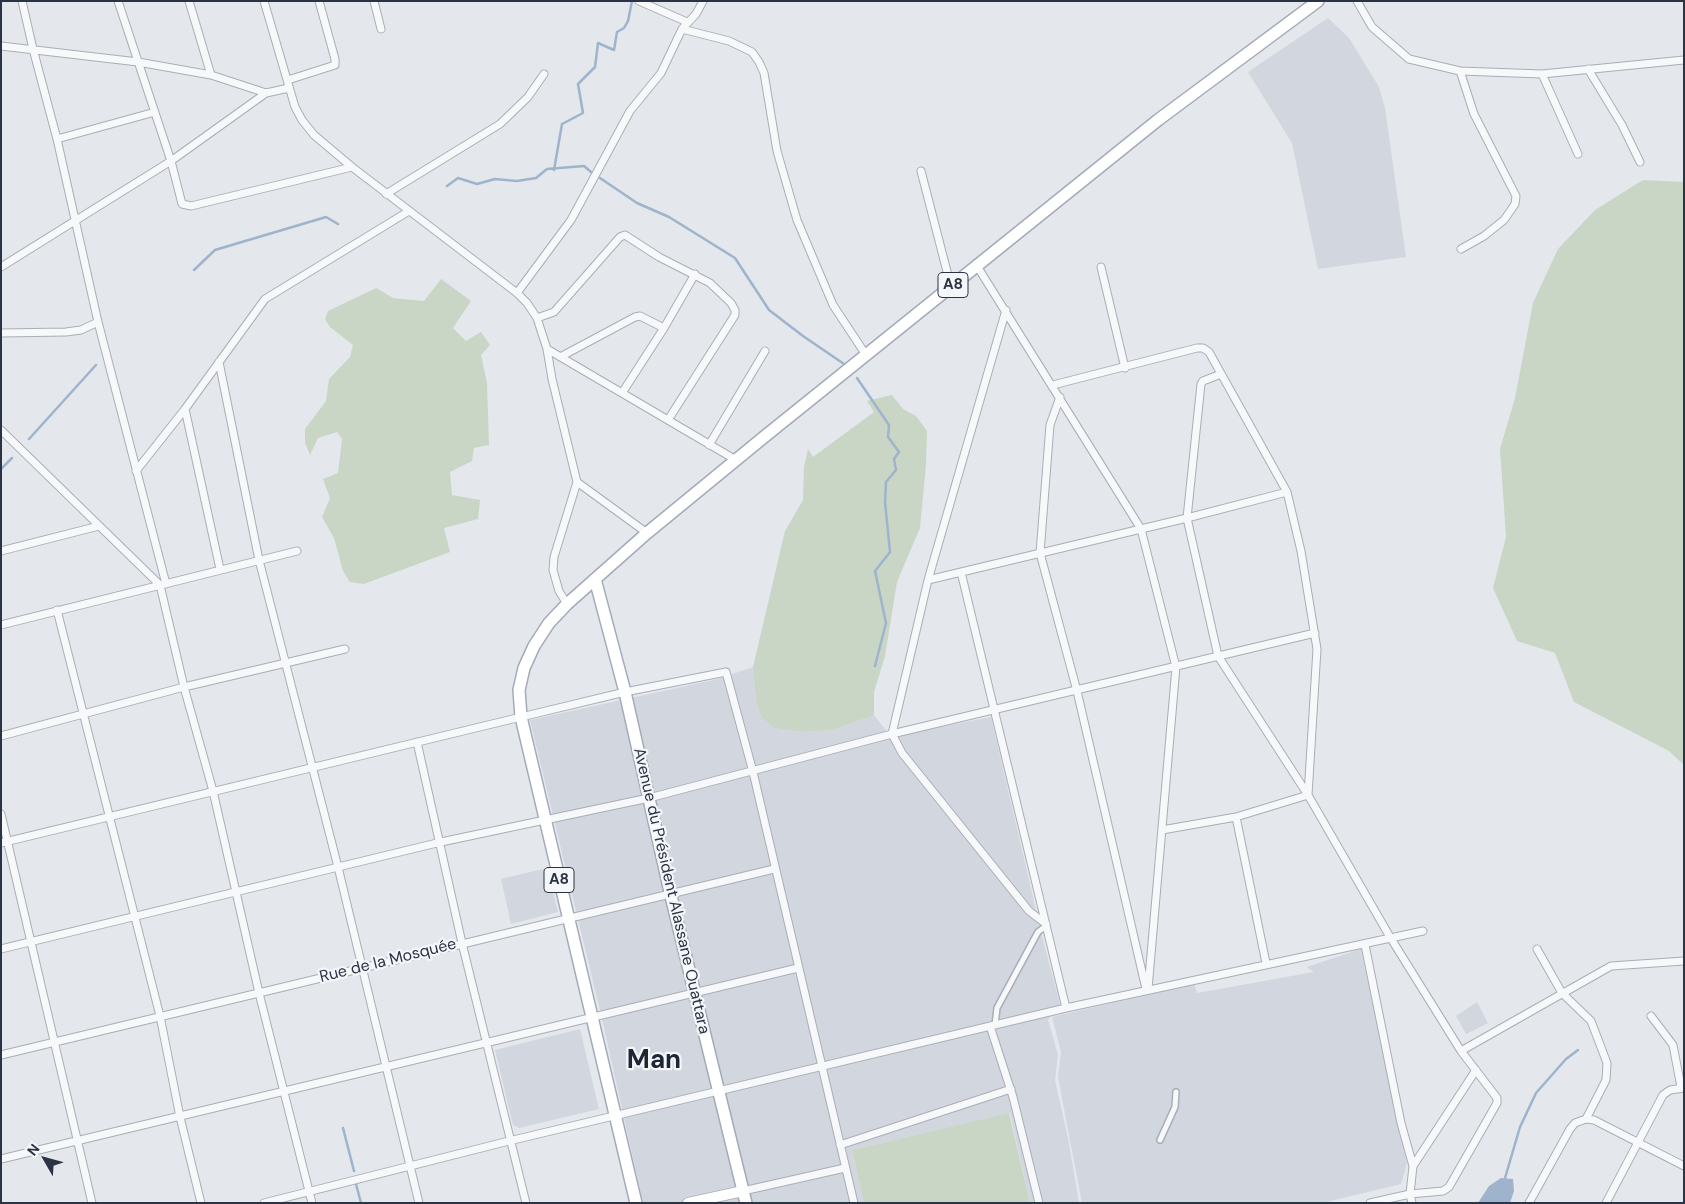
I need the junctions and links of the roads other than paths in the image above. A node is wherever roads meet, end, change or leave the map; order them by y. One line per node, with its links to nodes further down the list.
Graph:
1 (22, 1): 15 (street)
2 (118, 1): 17 (street)
3 (189, 1): 22 (street)
4 (264, 1): 23 (street)
5 (319, 1): 23 (street)
6 (374, 1): 12 (street)
7 (703, 1): 11 (street)
8 (1318, 1): 37 (main road, A8)
9 (1357, 1): 19 (street)
10 (640, 2): 11 (street)
11 (687, 22): 13 (street)
12 (381, 29)
13 (682, 29): 42 (street); 50 (street)
14 (1, 46): 15 (street)
15 (32, 49): 17 (street); 27 (street)
16 (1684, 60): 18 (street)
17 (138, 62): 22 (street); 26 (street)
18 (1588, 69): 21 (street); 30 (street)
19 (1460, 71): 21 (street); 36 (street)
20 (544, 74): 33 (street)
21 (1542, 74): 28 (street)
22 (211, 75): 25 (street)
23 (288, 80): 24 (street)
24 (289, 88): 25 (street); 31 (street)
25 (266, 93): 29 (street)
26 (155, 112): 27 (street); 29 (street)
27 (57, 139): 35 (street)
28 (1578, 154)
29 (171, 160): 31 (street); 35 (street)
30 (1640, 162)
31 (352, 168): 33 (street)
32 (921, 171): 41 (street)
33 (386, 194): 34 (street)
34 (409, 211): 42 (street); 52 (street)
35 (74, 220): 38 (street); 45 (street)
36 (1461, 249)
37 (977, 266): 41 (main road, A8); 43 (street)
38 (1, 267)
39 (1101, 267): 53 (street)
40 (695, 274): 44 (street); 46 (street); 59 (street)
41 (951, 287): 50 (main road, A8)
42 (518, 293): 44 (street)
43 (1006, 310): 55 (street); 77 (street)
44 (537, 318): 48 (street)
45 (98, 322): 47 (street); 63 (street)
46 (664, 328): 51 (street); 56 (street)
47 (1, 333)
48 (547, 349): 51 (street); 64 (street)
49 (765, 351): 61 (street)
50 (866, 355): 62 (main road, A8)
51 (562, 356): 56 (street)
52 (219, 362): 58 (street); 73 (street)
53 (1125, 368): 54 (street); 55 (street)
54 (1221, 374): 65 (street); 66 (street)
55 (1053, 385): 57 (street)
56 (622, 393): 59 (street)
57 (1060, 397): 68 (street); 72 (street)
58 (185, 409): 63 (street); 74 (street)
59 (668, 420): 61 (street)
60 (1, 430): 67 (street)
61 (709, 445): 62 (street)
62 (736, 460): 69 (main road, A8)
63 (136, 472): 78 (street)
64 (577, 482): 69 (street); 79 (street)
65 (1287, 492): 66 (street); 82 (street)
66 (1187, 518): 68 (street); 84 (street)
67 (99, 526): 70 (street); 78 (street)
68 (1141, 529): 72 (street); 86 (street)
69 (647, 533): 76 (main road, A8)
70 (1, 551)
71 (297, 551): 73 (street)
72 (1040, 553): 75 (street); 88 (street)
73 (259, 560): 74 (street); 85 (street)
74 (220, 569): 78 (street)
75 (961, 572): 77 (street); 90 (street)
76 (595, 579): 79 (main road, A8); 89 (main road, Avenue du Président Alassane Ouattara)
77 (928, 580): 93 (street)
78 (163, 585): 80 (street); 87 (street)
79 (567, 604): 92 (main road, A8)
80 (57, 610): 81 (street); 91 (street)
81 (1, 625)
82 (1315, 633): 84 (street); 99 (street)
83 (345, 649): 85 (street)
84 (1218, 656): 86 (street); 99 (street)
85 (284, 664): 87 (street); 96 (street)
86 (1176, 668): 88 (street); 105 (street)
87 (184, 687): 91 (street); 98 (street)
88 (1077, 691): 90 (street); 126 (street)
89 (625, 692): 92 (street); 97 (street); 100 (main road, Avenue du Président Alassane Ouattara)
90 (994, 709): 93 (street); 114 (street)
91 (83, 715): 94 (street); 102 (street)
92 (521, 717): 95 (street); 104 (main road, A8)
93 (892, 734): 97 (street); 114 (street)
94 (1, 736)
95 (417, 742): 96 (street); 106 (street)
96 (313, 767): 98 (street); 108 (street)
97 (753, 772): 100 (street); 109 (street)
98 (213, 791): 102 (street); 110 (street)
99 (1308, 795): 103 (street); 116 (street)
100 (649, 798): 104 (street); 111 (main road, Avenue du Président Alassane Ouattara)
101 (1, 814): 107 (street)
102 (109, 817): 107 (street); 112 (street)
103 (1236, 817): 105 (street); 123 (street)
104 (545, 821): 106 (street); 113 (main road, A8)
105 (1162, 830): 126 (street)
106 (441, 842): 108 (street); 118 (street)
107 (5, 843): 117 (street)
108 (338, 867): 110 (street); 124 (street)
109 (774, 869): 111 (street, Rue de la Mosquée); 125 (street)
110 (236, 892): 112 (street); 127 (street)
111 (670, 892): 113 (street, Rue de la Mosquée); 129 (main road, Avenue du Président Alassane Ouattara)
112 (135, 916): 117 (street); 131 (street)
113 (568, 917): 118 (street, Rue de la Mosquée); 133 (main road, A8)
114 (1046, 925): 130 (street); 134 (street)
115 (1424, 931): 116 (street)
116 (1390, 937): 119 (street); 137 (street)
117 (31, 942): 121 (street); 135 (street)
118 (462, 943): 124 (street, Rue de la Mosquée); 136 (street)
119 (1365, 945): 123 (street); 156 (street)
120 (1537, 948): 128 (street)
121 (1, 949)
122 (1684, 961): 128 (street)
123 (1266, 963): 126 (street)
124 (362, 968): 127 (street, Rue de la Mosquée); 139 (street)
125 (798, 968): 129 (street); 140 (street)
126 (1147, 989): 130 (street)
127 (259, 993): 131 (street, Rue de la Mosquée); 144 (street)
128 (1562, 993): 137 (street); 149 (street)
129 (694, 994): 133 (street); 145 (main road, Avenue du Président Alassane Ouattara)
130 (1066, 1008): 134 (street)
131 (160, 1016): 135 (street, Rue de la Mosquée); 148 (street)
132 (1651, 1016): 142 (street)
133 (592, 1018): 136 (street); 147 (main road, A8)
134 (992, 1025): 140 (street); 143 (street)
135 (54, 1042): 138 (street, Rue de la Mosquée); 152 (street)
136 (486, 1043): 139 (street); 151 (street)
137 (1461, 1051): 141 (street)
138 (1, 1055)
139 (386, 1066): 144 (street); 158 (street)
140 (821, 1066): 145 (street); 154 (street)
141 (1476, 1070): 156 (street); 161 (street)
142 (1682, 1087): 153 (street)
143 (1011, 1089): 154 (street); 172 (street)
144 (284, 1090): 148 (street); 160 (street)
145 (717, 1091): 147 (street); 162 (main road, Avenue du Président Alassane Ouattara)
146 (1176, 1092): 150 (street)
147 (615, 1115): 151 (street); 169 (main road, A8)
148 (180, 1117): 152 (street); 164 (street)
149 (1586, 1120): 153 (street); 175 (street)
150 (1160, 1140)
151 (509, 1141): 158 (street); 168 (street)
152 (78, 1142): 155 (street); 163 (street)
153 (1636, 1142): 157 (street); 176 (street)
154 (840, 1145): 159 (street)
155 (1, 1159)
156 (1414, 1166): 161 (street)
157 (1684, 1166)
158 (411, 1167): 160 (street); 167 (street)
159 (846, 1168): 162 (street); 171 (street)
160 (309, 1191): 165 (street); 166 (street)
161 (1410, 1194): 173 (street); 174 (street)
162 (744, 1197): 170 (main road)
163 (92, 1203)
164 (202, 1203)
165 (264, 1203)
166 (312, 1203)
167 (419, 1203)
168 (526, 1203)
169 (636, 1203)
170 (688, 1203)
171 (854, 1203)
172 (1039, 1203)
173 (1370, 1203)
174 (1412, 1203)
175 (1529, 1203)
176 (1606, 1203)

